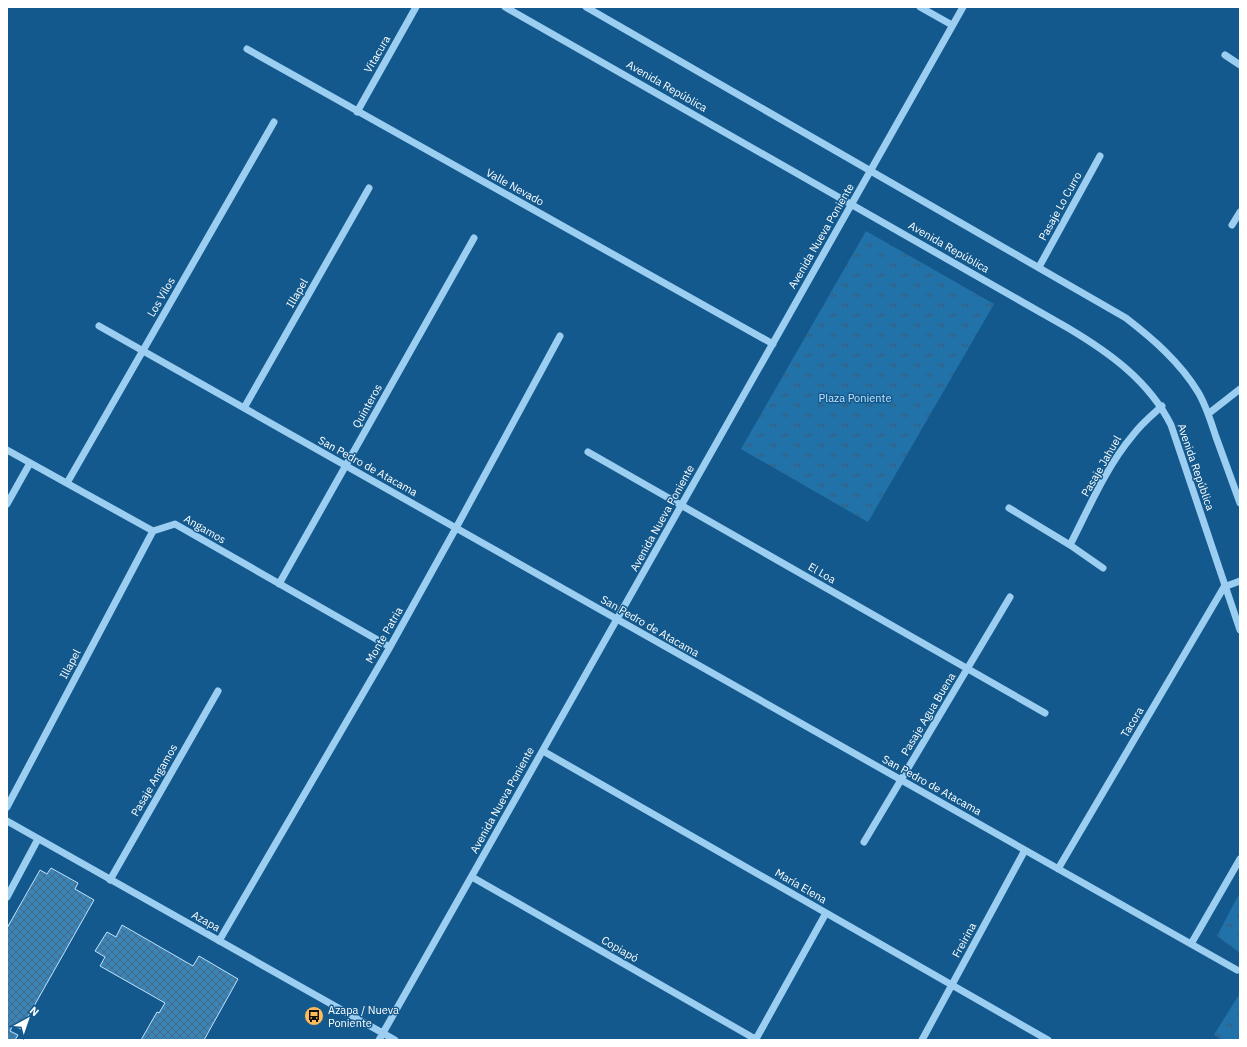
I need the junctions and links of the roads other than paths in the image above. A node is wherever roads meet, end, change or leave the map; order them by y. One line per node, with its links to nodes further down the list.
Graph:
1 (416, 7): 10 (street, Vitacura)
2 (505, 7): 15 (street, Avenida República)
3 (586, 7): 13 (street)
4 (920, 7): 6 (street)
5 (963, 7): 6 (street, Avenida Nueva Poniente)
6 (952, 25): 13 (street, Avenida Nueva Poniente)
7 (247, 49): 10 (street, Valle Nevado)
8 (1226, 56): 9 (street)
9 (1240, 65)
10 (357, 112): 22 (street, Valle Nevado)
11 (274, 122): 23 (street, Los Vilos)
12 (1100, 156): 19 (street, Pasaje Lo Curro)
13 (871, 170): 15 (street, Avenida Nueva Poniente); 19 (street)
14 (369, 188): 26 (street, Illapel)
15 (852, 204): 22 (street, Avenida Nueva Poniente); 25 (street, Avenida República)
16 (1240, 212): 17 (street)
17 (1232, 225)
18 (474, 238): 31 (street, Quinteros)
19 (1039, 267): 27 (street)
20 (99, 326): 23 (street, San Pedro de Atacama)
21 (560, 336): 37 (street, Monte Patria)
22 (773, 344): 35 (street, Avenida Nueva Poniente)
23 (143, 351): 26 (street, San Pedro de Atacama); 32 (street, Los Vilos)
24 (1240, 388): 27 (street)
25 (1162, 406): 39 (street, Pasaje Jahuel); 43 (street, Avenida República)
26 (244, 408): 31 (street, San Pedro de Atacama)
27 (1208, 414): 33 (street)
28 (7, 450): 30 (street)
29 (588, 452): 35 (street, El Loa)
30 (30, 463): 32 (street); 34 (street)
31 (346, 466): 37 (street, San Pedro de Atacama); 42 (street, Quinteros)
32 (67, 483): 38 (street)
33 (1240, 503)
34 (7, 504)
35 (681, 505): 45 (street, Avenida Nueva Poniente); 48 (street, El Loa)
36 (1009, 508): 39 (street)
37 (456, 528): 45 (street, San Pedro de Atacama); 47 (street, Monte Patria)
38 (153, 531): 42 (street, Angamos); 53 (street, Illapel)
39 (1070, 545): 40 (street)
40 (1103, 568)
41 (1240, 581): 43 (street)
42 (279, 584): 47 (street, Angamos)
43 (1224, 587): 46 (street, Avenida República); 59 (street, Tacora)
44 (1010, 596): 48 (street, Pasaje Agua Buena)
45 (617, 619): 51 (street, Avenida Nueva Poniente); 52 (street, San Pedro de Atacama)
46 (1240, 630)
47 (390, 647): 64 (street, Monte Patria)
48 (968, 669): 50 (street, El Loa); 52 (street, Pasaje Agua Buena)
49 (218, 691): 61 (street, Pasaje Angamos)
50 (1045, 713)
51 (543, 751): 60 (street, Avenida Nueva Poniente); 63 (street, María Elena)
52 (901, 780): 56 (street, Pasaje Agua Buena); 57 (street, San Pedro de Atacama)
53 (7, 807)
54 (7, 821): 55 (street, Azapa)
55 (38, 839): 61 (street, Azapa); 62 (street)
56 (864, 842)
57 (1025, 850): 59 (street, San Pedro de Atacama); 67 (street, Freirina)
58 (1240, 859): 65 (street)
59 (1058, 869): 65 (street, San Pedro de Atacama)
60 (472, 876): 68 (street, Avenida Nueva Poniente); 70 (street, Copiapó)
61 (110, 880): 64 (street, Azapa)
62 (7, 897)
63 (826, 913): 67 (street, María Elena); 70 (street)
64 (219, 941): 68 (street, Azapa)
65 (1191, 944): 66 (street, San Pedro de Atacama)
66 (1237, 970)
67 (952, 985): 71 (street, Freirina); 72 (street, María Elena)
68 (381, 1037): 69 (street, Azapa)
69 (395, 1040)
70 (756, 1040)
71 (922, 1040)
72 (1048, 1040)

